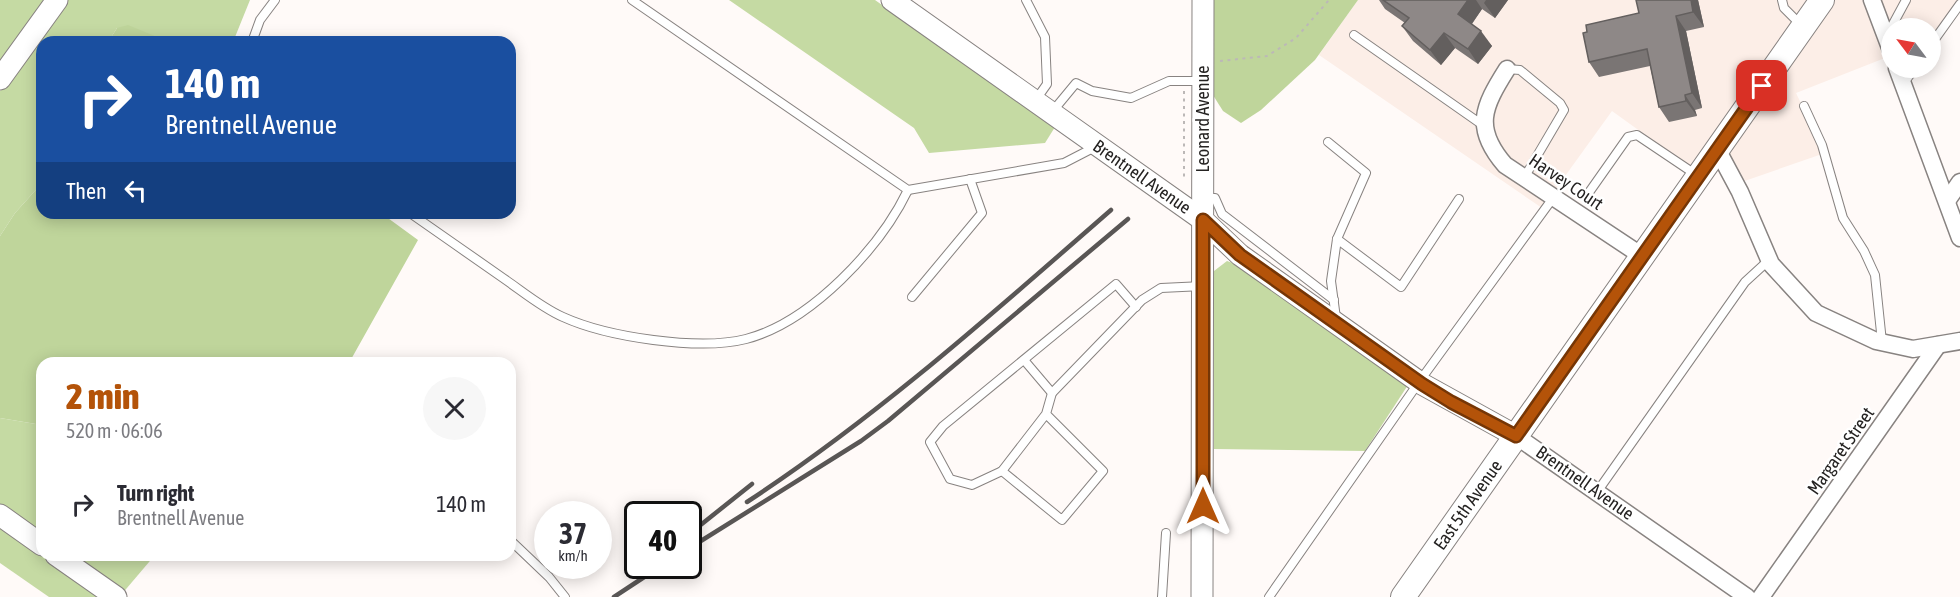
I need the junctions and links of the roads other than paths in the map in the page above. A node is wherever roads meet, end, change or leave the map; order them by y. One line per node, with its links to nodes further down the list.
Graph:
1 (57, 0): 22 (street)
2 (275, 0): 17 (lane)
3 (632, 0): 34 (lane)
4 (892, 0): 25 (street, Brentnell Avenue)
5 (1026, 0): 25 (lane)
6 (1203, 0): 19 (street, Leonard Avenue)
7 (1782, 0): 14 (lane)
8 (1822, 0): 14 (main road, East 5th Avenue)
9 (1872, 0): 13 (street)
10 (1906, 0): 12 (lane)
11 (1960, 4): 15 (lane)
12 (1899, 18)
13 (1881, 24)
14 (1803, 28): 29 (main road, East 5th Avenue)
15 (1941, 31)
16 (1354, 35): 26 (lane)
17 (254, 36)
18 (1507, 69): 26 (street); 31 (lane)
19 (1196, 75): 25 (lane); 39 (street, Leonard Avenue)
20 (1901, 78): 23 (street)
21 (1908, 78): 23 (lane)
22 (0, 79)
23 (1903, 84): 38 (street)
24 (1804, 106): 54 (lane)
25 (1043, 107): 28 (street, Brentnell Avenue)
26 (1484, 126): 31 (street, Harvey Court)
27 (1328, 142): 44 (lane)
28 (1098, 146): 32 (lane); 39 (street, Brentnell Avenue)
29 (1717, 150): 30 (main road, East 5th Avenue); 47 (street)
30 (1699, 176): 35 (lane); 46 (main road, East 5th Avenue)
31 (1524, 178): 36 (street, Harvey Court)
32 (969, 179): 34 (lane); 49 (lane)
33 (1960, 182): 38 (street)
34 (908, 190): 40 (lane)
35 (1590, 191)
36 (1553, 198): 46 (street, Harvey Court); 57 (lane)
37 (1459, 199): 44 (lane)
38 (1947, 201): 43 (street)
39 (1194, 203): 41 (street, Brentnell Avenue); 42 (lane)
40 (419, 219)
41 (1203, 220): 45 (street, Brentnell Avenue); 48 (street)
42 (1253, 238): 45 (lane); 50 (lane)
43 (1960, 238)
44 (1337, 239): 50 (lane)
45 (1240, 255): 52 (street, Brentnell Avenue)
46 (1642, 256): 60 (main road, East 5th Avenue)
47 (1769, 260): 54 (street); 62 (lane)
48 (1203, 286): 51 (lane); 71 (street)
49 (912, 297)
50 (1334, 300): 52 (lane)
51 (1136, 307): 56 (lane); 58 (lane)
52 (1336, 325): 57 (street, Brentnell Avenue)
53 (1960, 341): 55 (street)
54 (1882, 342): 55 (street)
55 (1938, 345): 75 (street, Margaret Street)
56 (1024, 360): 58 (lane); 61 (lane)
57 (1419, 382): 60 (street, Brentnell Avenue); 72 (lane)
58 (1052, 393): 59 (lane)
59 (1046, 414): 61 (lane); 61 (lane)
60 (1516, 436): 62 (street, Brentnell Avenue); 73 (main road, East 5th Avenue)
61 (1002, 471)
62 (1597, 492): 74 (street, Brentnell Avenue)
63 (0, 515): 65 (street)
64 (1166, 533): 70 (lane)
65 (36, 541)
66 (516, 546): 69 (lane)
67 (65, 561): 68 (street)
68 (116, 597)
69 (565, 597)
70 (1162, 597)
71 (1202, 597)
72 (1269, 597)
73 (1403, 597)
74 (1747, 597)
75 (1761, 597)

